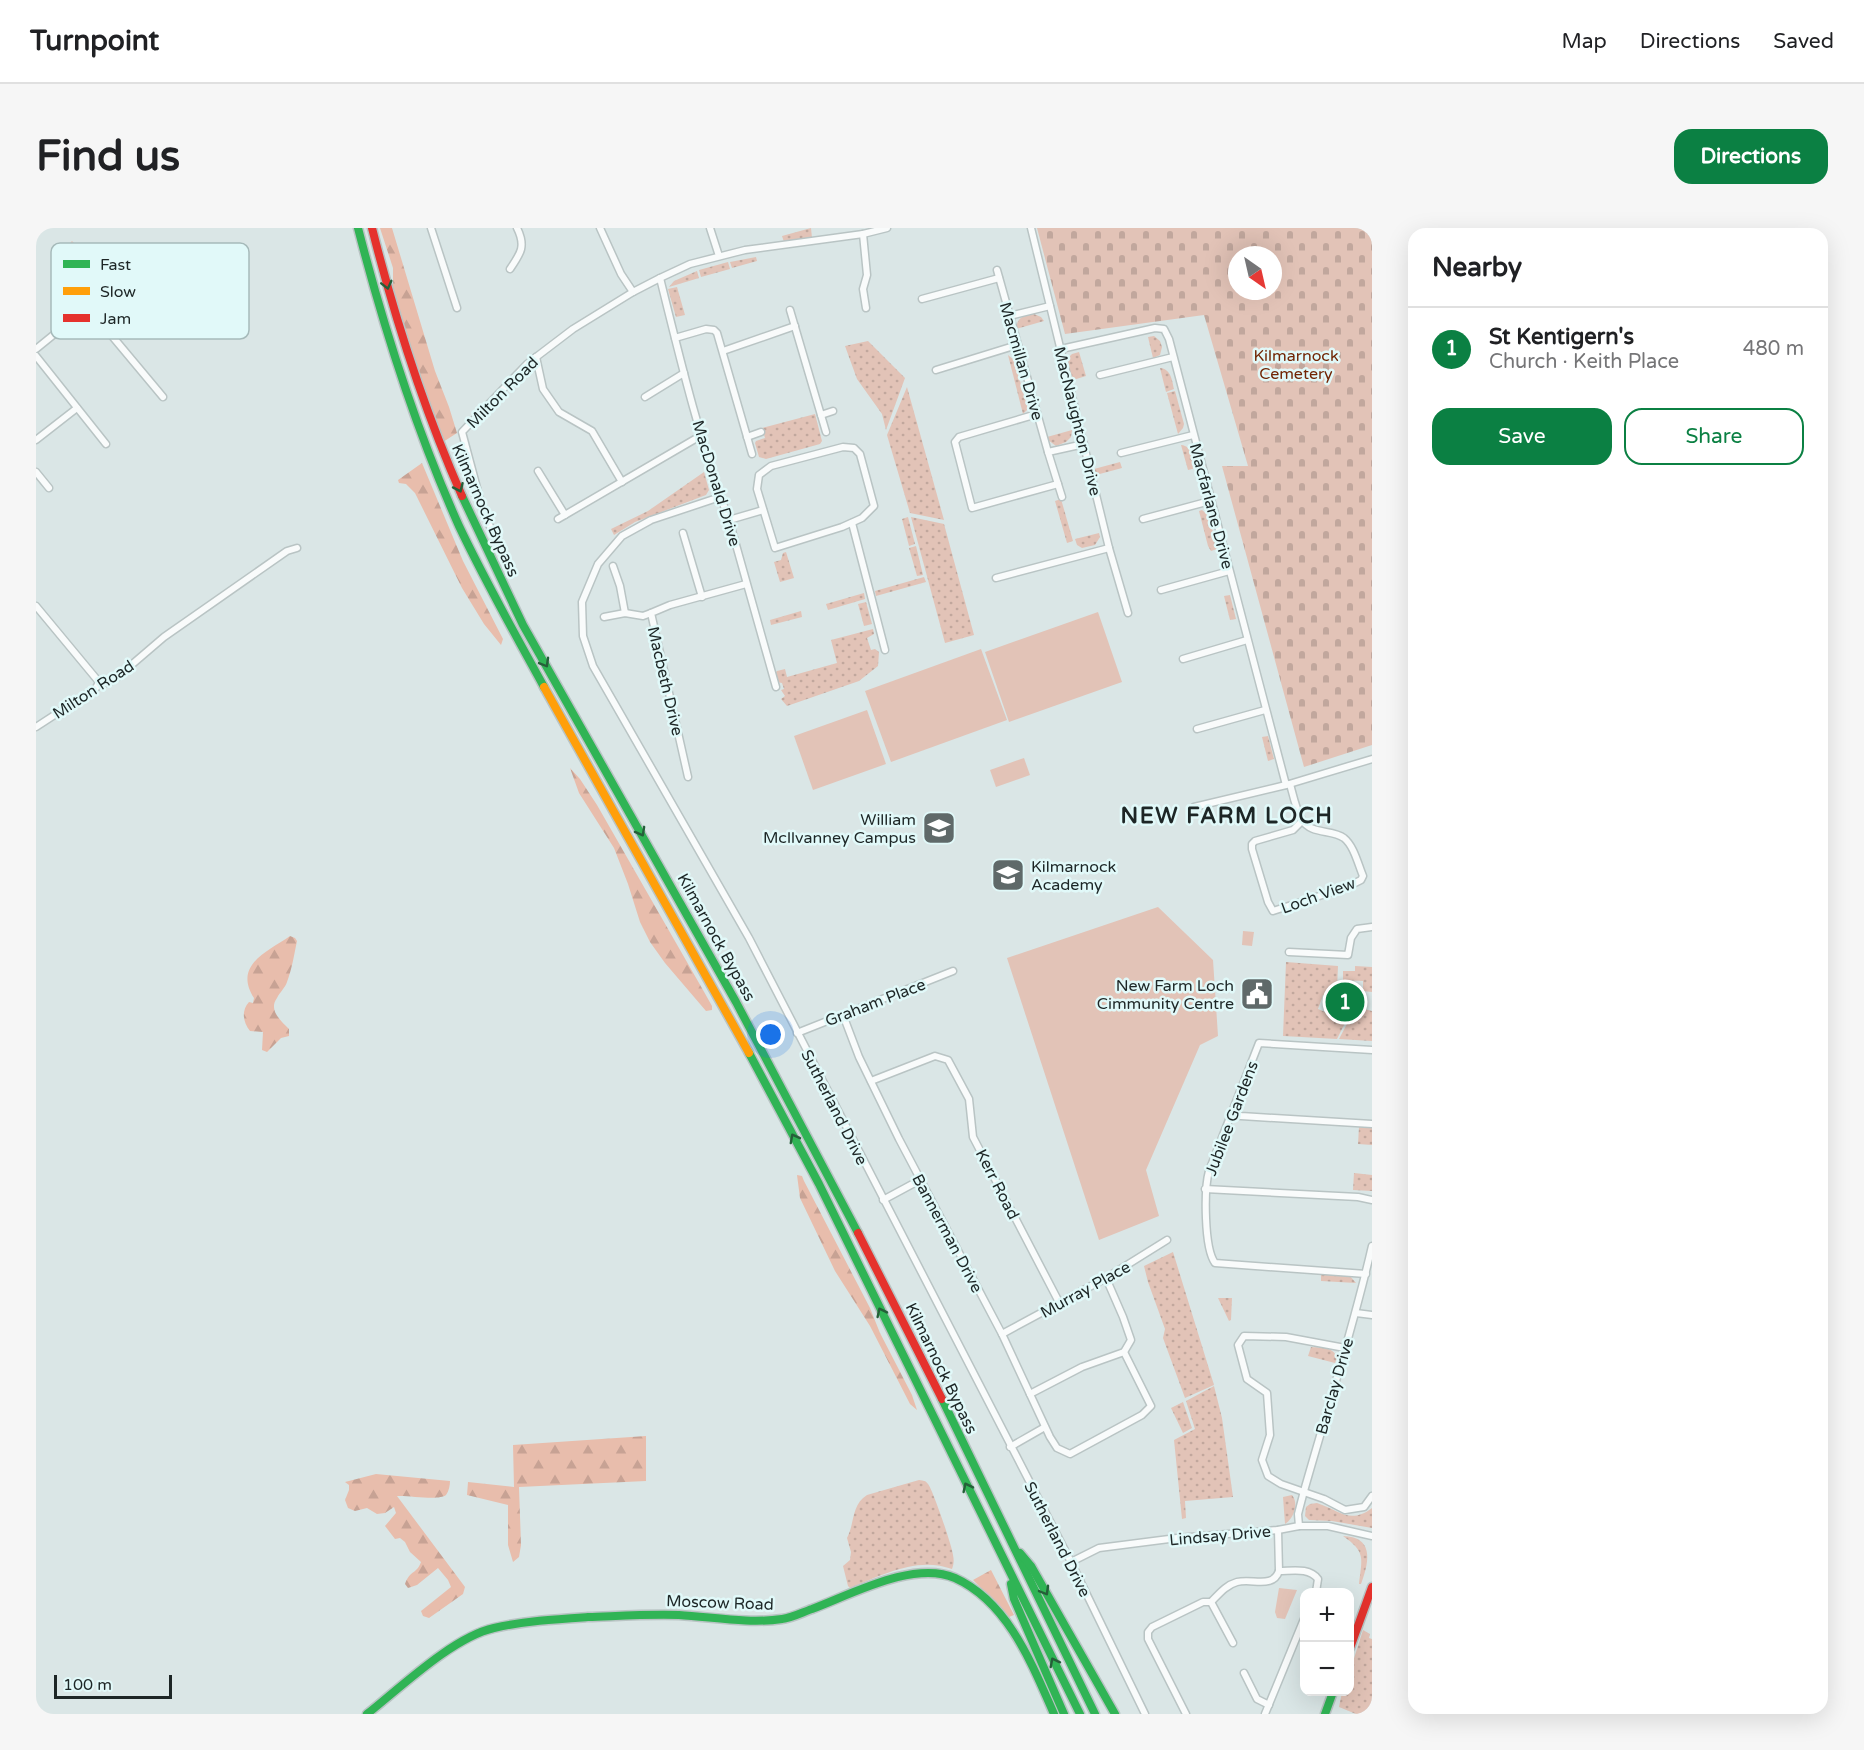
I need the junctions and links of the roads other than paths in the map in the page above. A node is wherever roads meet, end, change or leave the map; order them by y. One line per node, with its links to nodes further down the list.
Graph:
1 (358, 228): 126 (main road, Kilmarnock Bypass, one-way to 1)
2 (372, 228): 124 (main road, Kilmarnock Bypass, one-way to 124)
3 (430, 228): 16 (street)
4 (517, 228): 11 (street)
5 (600, 228): 13 (street)
6 (710, 228): 10 (street)
7 (887, 228): 9 (street, Milton Road)
8 (1031, 228): 15 (street, MacNaughton Drive)
9 (863, 234): 10 (street, Milton Road); 17 (street)
10 (719, 256): 12 (street, Milton Road)
11 (510, 269)
12 (660, 278): 13 (street, Milton Road); 22 (street, MacDonald Drive)
13 (633, 292): 29 (street, Milton Road)
14 (922, 299): 19 (street, Macmillan Drive)
15 (1050, 306): 19 (street); 26 (street, MacNaughton Drive)
16 (457, 308)
17 (866, 308)
18 (790, 310): 20 (street)
19 (1009, 316): 24 (street, Macmillan Drive)
20 (795, 326): 27 (street); 39 (street)
21 (51, 337): 25 (street)
22 (675, 338): 27 (street); 32 (street, MacDonald Drive)
23 (115, 339): 34 (street)
24 (1017, 345): 31 (street); 38 (street, Macmillan Drive)
25 (36, 349)
26 (1061, 349): 30 (street, Macfarlane Drive); 47 (street, MacNaughton Drive)
27 (723, 351): 44 (street)
28 (36, 356): 36 (street)
29 (536, 357): 53 (street); 69 (street, Milton Road)
30 (1173, 357): 33 (street); 43 (street, Macfarlane Drive)
31 (936, 370)
32 (684, 373): 35 (street); 42 (street, MacDonald Drive)
33 (1100, 375)
34 (163, 397)
35 (645, 397)
36 (77, 408): 45 (street); 46 (street)
37 (833, 411): 39 (street)
38 (1037, 414): 48 (street, Macmillan Drive); 54 (street)
39 (821, 415): 41 (street)
40 (761, 432): 44 (street)
41 (826, 432)
42 (702, 435): 53 (street); 56 (street, MacDonald Drive)
43 (1193, 435): 49 (street); 58 (street, Macfarlane Drive)
44 (747, 437): 50 (street)
45 (36, 440)
46 (106, 444)
47 (1084, 444): 48 (street); 67 (street, MacNaughton Drive)
48 (1048, 452): 54 (street, Macmillan Drive)
49 (1121, 453)
50 (752, 454)
51 (538, 471): 60 (street)
52 (36, 472): 55 (street)
53 (622, 482): 60 (street)
54 (1058, 484): 57 (street, Macmillan Drive)
55 (49, 488)
56 (720, 497): 63 (street, MacDonald Drive); 97 (street, Sutherland Drive)
57 (1062, 497)
58 (1210, 501): 62 (street); 70 (street, Macfarlane Drive)
59 (763, 510): 63 (street); 64 (street); 64 (street)
60 (565, 515): 61 (street)
61 (558, 519)
62 (1143, 519)
63 (729, 520): 72 (street, MacDonald Drive)
64 (852, 523): 81 (street)
65 (683, 533): 74 (street)
66 (297, 548): 83 (street, Milton Road)
67 (1109, 548): 71 (street); 78 (street, MacNaughton Drive)
68 (613, 566): 76 (street)
69 (510, 568)
70 (1229, 571): 73 (street); 80 (street, Macfarlane Drive)
71 (996, 578)
72 (746, 584): 74 (street, Macbeth Drive); 84 (street, MacDonald Drive)
73 (1161, 590)
74 (702, 597): 77 (street, Macbeth Drive)
75 (36, 606): 83 (street)
76 (625, 613): 77 (street); 79 (street)
77 (651, 613): 89 (street, Macbeth Drive)
78 (1128, 613)
79 (604, 617)
80 (1247, 640): 82 (street); 85 (street, Macfarlane Drive)
81 (885, 650)
82 (1183, 659)
83 (99, 682): 86 (street, Milton Road)
84 (776, 687)
85 (1265, 710): 87 (street); 90 (street, Macfarlane Drive)
86 (36, 727)
87 (1197, 729)
88 (1372, 759): 90 (street)
89 (688, 777)
90 (1288, 785): 91 (street); 92 (street)
91 (1194, 807)
92 (1302, 821): 92 (street, Loch View)
93 (1372, 927): 94 (street)
94 (1289, 952)
95 (953, 971): 96 (street, Graham Place)
96 (843, 1015): 97 (street, Graham Place); 99 (street, Bannerman Drive)
97 (797, 1033): 104 (street, Sutherland Drive)
98 (1372, 1050): 100 (street, Jubilee Gardens)
99 (871, 1081): 102 (street, Bannerman Drive); 110 (street, Kerr Road)
100 (1232, 1114): 101 (street); 103 (street, Jubilee Gardens)
101 (1372, 1124)
102 (920, 1180): 104 (street); 113 (street, Bannerman Drive)
103 (1205, 1189): 105 (street); 108 (street, Jubilee Gardens)
104 (883, 1200): 118 (street, Sutherland Drive)
105 (1372, 1200)
106 (1167, 1240): 109 (street, Murray Place)
107 (1372, 1246): 108 (street, Barclay Drive)
108 (1366, 1274): 111 (street, Barclay Drive)
109 (1106, 1278): 110 (street, Murray Place); 115 (street)
110 (1060, 1304): 113 (street, Murray Place)
111 (1356, 1313): 112 (street); 114 (street, Barclay Drive)
112 (1372, 1315)
113 (1002, 1335): 116 (street, Bannerman Drive)
114 (1345, 1348): 119 (street, Barclay Drive); 119 (street)
115 (1124, 1352): 116 (street); 117 (street, Bannerman Drive)
116 (1030, 1394): 117 (street, Bannerman Drive)
117 (1045, 1427): 118 (street)
118 (1010, 1447): 125 (street, Sutherland Drive)
119 (1304, 1491): 120 (street); 121 (street, Barclay Drive)
120 (1372, 1496)
121 (1299, 1527): 122 (street, Lindsay Drive); 123 (street, Lindsay Drive)
122 (1278, 1530): 125 (street, Lindsay Drive); 127 (street)
123 (1372, 1536)
124 (1012, 1543): 141 (main road, Kilmarnock Bypass); 142 (main road, one-way to 142)
125 (1071, 1562): 143 (street, Sutherland Drive)
126 (1008, 1570): 139 (main road); 140 (main road, Kilmarnock Bypass, one-way to 126)
127 (1279, 1571): 129 (street); 130 (street)
128 (1372, 1587): 132 (main road)
129 (1318, 1588)
130 (1211, 1602): 133 (street); 144 (street)
131 (1300, 1631): 136 (street)
132 (1352, 1642)
133 (1233, 1643)
134 (1244, 1673): 136 (street)
135 (1332, 1696): 146 (main road)
136 (1269, 1704): 145 (street)
137 (367, 1714): 138 (main road, Moscow Road)
138 (1054, 1714)
139 (1064, 1714)
140 (1080, 1714)
141 (1095, 1714)
142 (1115, 1714)
143 (1145, 1714)
144 (1186, 1714)
145 (1265, 1714)
146 (1325, 1714)

